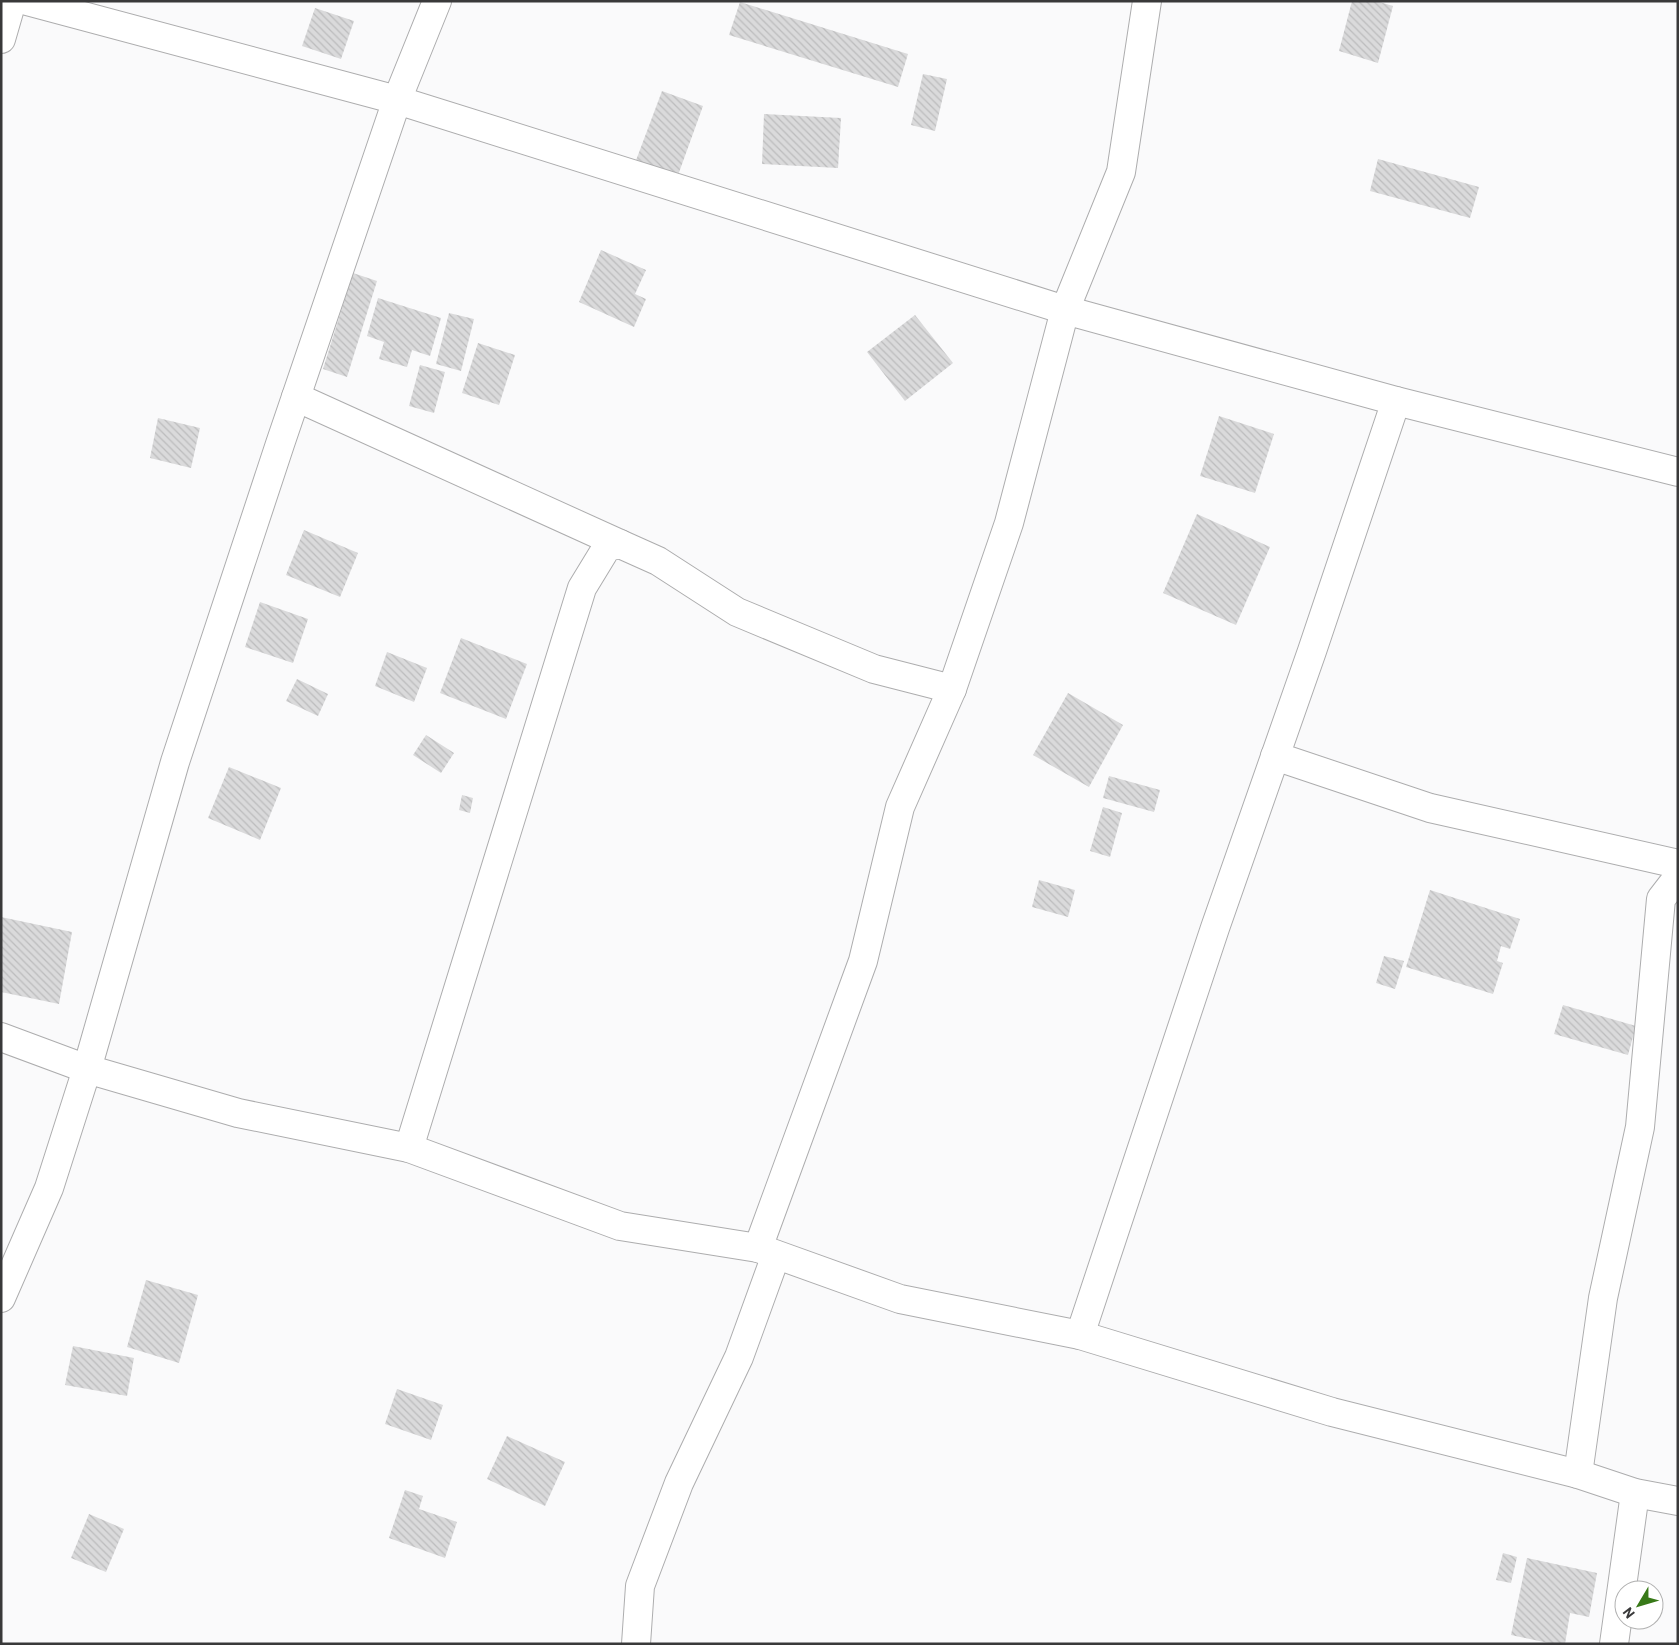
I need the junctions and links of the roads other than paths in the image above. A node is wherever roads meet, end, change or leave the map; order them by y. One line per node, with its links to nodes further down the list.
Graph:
1 (12, 1): 5 (street)
2 (27, 1): 6 (street)
3 (437, 1): 6 (street)
4 (1147, 1): 7 (street)
5 (1, 39)
6 (396, 100): 7 (street); 8 (street)
7 (1065, 310): 9 (street); 12 (street)
8 (296, 397): 11 (street); 17 (street)
9 (1396, 401): 10 (street); 13 (street)
10 (1678, 472)
11 (620, 544): 12 (street); 18 (street)
12 (952, 689): 19 (street)
13 (1275, 756): 14 (street); 21 (street)
14 (1678, 864)
15 (1678, 877): 22 (street)
16 (1, 1037): 17 (street)
17 (87, 1069): 18 (street); 20 (street)
18 (409, 1148): 19 (street)
19 (767, 1251): 21 (street); 25 (street)
20 (1, 1298)
21 (1080, 1335): 22 (street)
22 (1578, 1474): 23 (street)
23 (1635, 1493): 24 (street); 26 (street)
24 (1678, 1501)
25 (636, 1644)
26 (1614, 1644)

